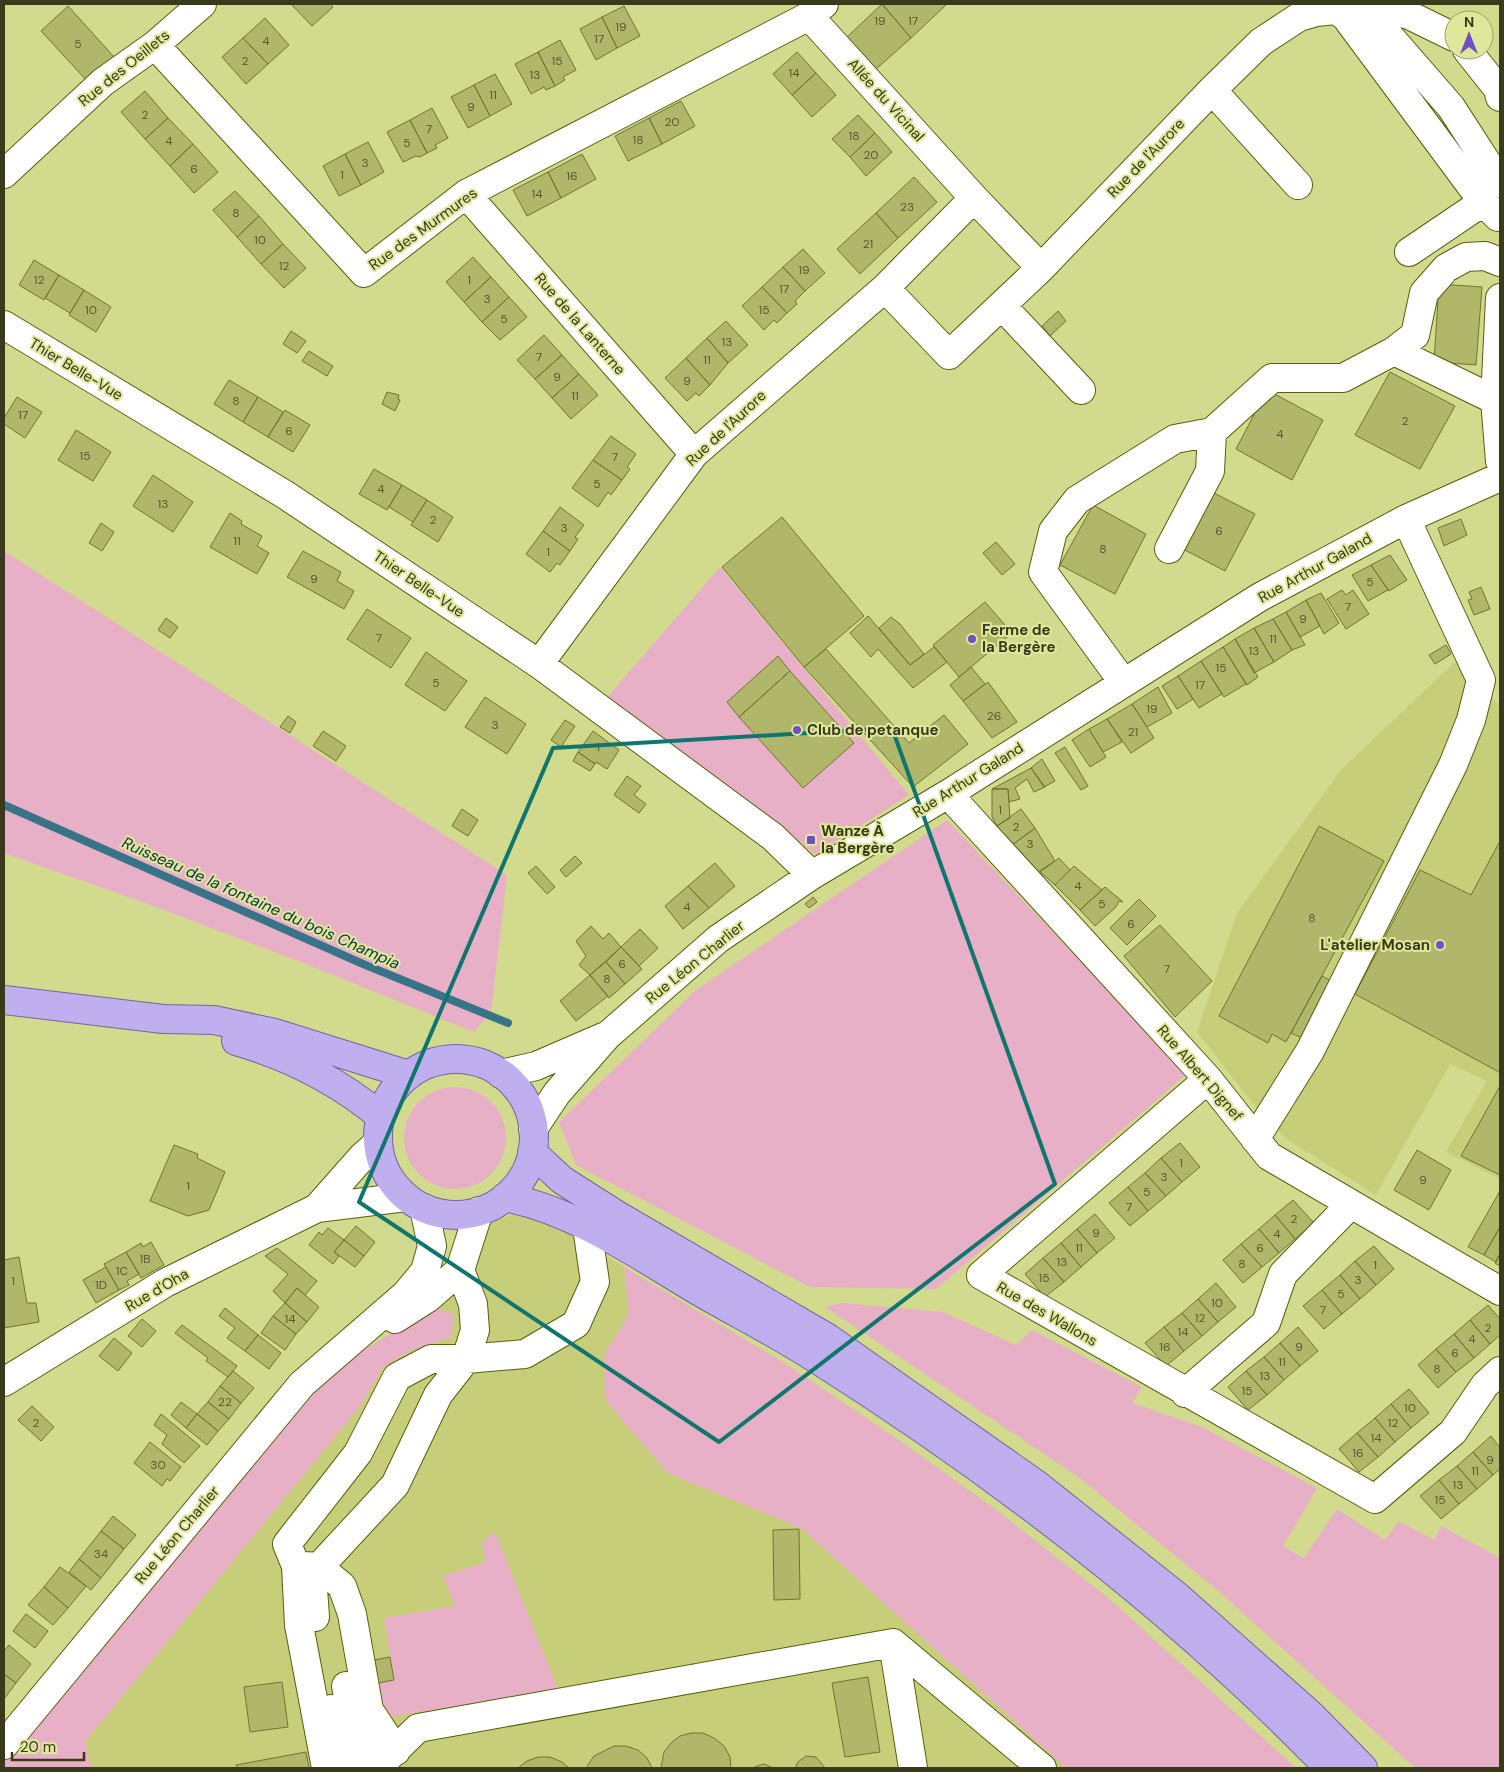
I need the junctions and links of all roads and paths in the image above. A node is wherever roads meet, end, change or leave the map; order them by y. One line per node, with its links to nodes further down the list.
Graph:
1 (202, 4): 6 (street, Rue des Oeillets)
2 (1364, 7): 4 (street, Rue de l'Aurore); 5 (street, Rue de l'Aurore); 14 (street)
3 (816, 10): 12 (street, Rue des Murmures); 13 (street, Allée du Vicinal)
4 (1336, 10): 8 (street, Rue de l'Aurore); 14 (street)
5 (1444, 33)
6 (155, 45): 10 (street, Rue des Oeillets); 12 (street, Rue des Murmures)
7 (1475, 60): 9 (street)
8 (1212, 90): 11 (street); 18 (street, Rue de l'Aurore)
9 (1500, 97)
10 (4, 174)
11 (1298, 185)
12 (466, 194): 27 (street, Rue de la Lanterne)
13 (974, 198): 18 (street, Allée du Vicinal); 19 (street, Rue de l'Aurore)
14 (1495, 202): 15 (street); 16 (street)
15 (1409, 252)
16 (1500, 256)
17 (1500, 262): 23 (street)
18 (1041, 268): 21 (street, Rue de l'Aurore)
19 (885, 288): 21 (street, Rue de l'Aurore); 27 (street, Rue de l'Aurore)
20 (1500, 298): 25 (street)
21 (1002, 306): 24 (street)
22 (4, 325): 32 (street, Thier Belle-Vue)
23 (1394, 351): 25 (street); 26 (street)
24 (1081, 390)
25 (1495, 400): 28 (street)
26 (1212, 432): 31 (street); 33 (street)
27 (694, 454): 32 (street, Rue de l'Aurore)
28 (1500, 461)
29 (1500, 477): 30 (street, Rue Arthur Galand)
30 (1406, 519): 33 (street, Rue Arthur Galand); 43 (street)
31 (1169, 548)
32 (539, 664): 35 (street, Thier Belle-Vue)
33 (1123, 682): 34 (street, Rue Arthur Galand)
34 (948, 794): 35 (street, Rue Arthur Galand); 41 (street, Rue Albert Dignef)
35 (812, 875): 38 (street, Rue Léon Charlier)
36 (4, 1000): 37 (main road)
37 (163, 1019): 40 (main road); 42 (main road)
38 (607, 1036): 39 (street, Rue Léon Charlier); 44 (street, Rue Léon Charlier)
39 (501, 1074): 40 (main road); 44 (main road)
40 (409, 1075): 42 (main road)
41 (1208, 1079): 43 (street, Rue Albert Dignef); 58 (street, Rue des Wallons)
42 (380, 1116): 45 (main road)
43 (1255, 1139): 48 (street, Rue Albert Dignef)
44 (533, 1140): 46 (main road); 68 (main road)
45 (378, 1143): 47 (main road); 49 (street, Rue d'Oha)
46 (505, 1197): 50 (main road); 51 (main road)
47 (415, 1203): 49 (street, Rue d'Oha); 50 (main road); 54 (street, Rue Léon Charlier)
48 (1351, 1204): 53 (street, Rue Albert Dignef); 58 (street)
49 (317, 1208): 57 (street, Rue d'Oha)
50 (479, 1211): 52 (street)
51 (587, 1227): 55 (street); 67 (main road)
52 (460, 1270): 54 (street, Rue Léon Charlier); 55 (street)
53 (1500, 1291)
54 (359, 1335): 61 (street, Rue Léon Charlier)
55 (466, 1359): 59 (street); 59 (street)
56 (1500, 1370): 58 (street, Rue des Wallons)
57 (4, 1382)
58 (1185, 1393)
59 (308, 1567): 62 (street); 63 (street); 64 (street)
60 (893, 1643): 62 (street); 65 (street); 66 (street)
61 (4, 1745)
62 (383, 1762)
63 (326, 1768)
64 (350, 1768)
65 (914, 1768)
66 (1042, 1768)
67 (1329, 1768)
68 (1363, 1768)

